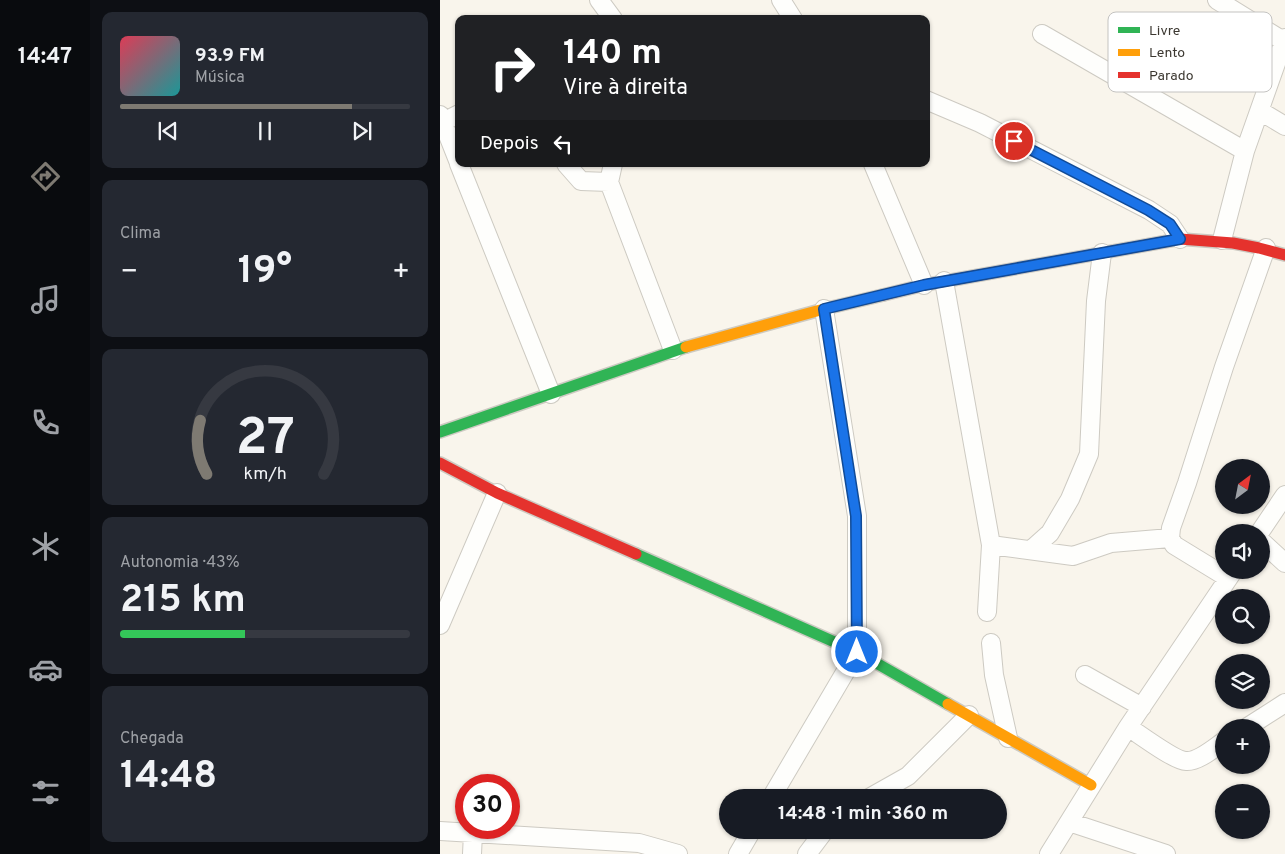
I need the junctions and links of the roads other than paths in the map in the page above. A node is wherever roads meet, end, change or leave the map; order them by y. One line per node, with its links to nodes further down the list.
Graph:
1 (599, 0): 5 (street)
2 (781, 0): 6 (street)
3 (1217, 0): 4 (street)
4 (1237, 12)
5 (610, 15)
6 (790, 15)
7 (1272, 32): 9 (street)
8 (1042, 34): 10 (street)
9 (1285, 40): 11 (street)
10 (1108, 72)
11 (1272, 77)
12 (1143, 92): 19 (street)
13 (1267, 92): 15 (street)
14 (930, 102): 26 (street)
15 (1260, 111): 18 (street); 19 (street)
16 (455, 115): 17 (street)
17 (441, 119): 20 (street)
18 (1285, 126)
19 (1245, 151): 27 (street)
20 (455, 154)
21 (460, 167): 35 (street)
22 (569, 167): 25 (street)
23 (612, 167): 25 (street)
24 (874, 167): 32 (street)
25 (608, 182): 34 (street)
26 (1180, 239): 27 (street); 29 (street)
27 (1222, 240): 28 (street)
28 (1266, 248): 30 (street); 41 (street)
29 (1102, 253): 31 (street); 44 (street)
30 (1285, 255)
31 (944, 281): 32 (street); 42 (street)
32 (924, 285): 33 (street)
33 (824, 309): 34 (street); 51 (street)
34 (673, 350): 35 (street)
35 (551, 394): 36 (street)
36 (440, 432)
37 (440, 463): 38 (street)
38 (497, 493): 49 (street); 51 (street)
39 (1285, 495): 40 (street)
40 (1265, 524)
41 (1170, 538): 44 (street); 46 (street)
42 (991, 545): 44 (street); 48 (street)
43 (1270, 549): 45 (street)
44 (1031, 550)
45 (1285, 563)
46 (1215, 566)
47 (1228, 579): 54 (street)
48 (987, 612)
49 (440, 625)
50 (991, 643): 58 (street)
51 (857, 652): 55 (street); 61 (street)
52 (1085, 676): 54 (street)
53 (1285, 703): 56 (street)
54 (1142, 707): 57 (street)
55 (968, 715): 58 (street); 62 (street)
56 (1260, 719)
57 (1128, 727): 59 (street); 60 (street)
58 (1008, 738): 60 (street)
59 (1215, 747)
60 (1091, 785): 63 (street)
61 (777, 789)
62 (885, 789)
63 (1069, 822): 74 (street); 75 (street)
64 (440, 831): 65 (street)
65 (455, 832)
66 (520, 836): 71 (street)
67 (473, 839): 70 (street)
68 (747, 839): 72 (street)
69 (818, 839): 73 (street)
70 (472, 854)
71 (678, 854)
72 (738, 854)
73 (807, 854)
74 (1049, 854)
75 (1166, 854)

